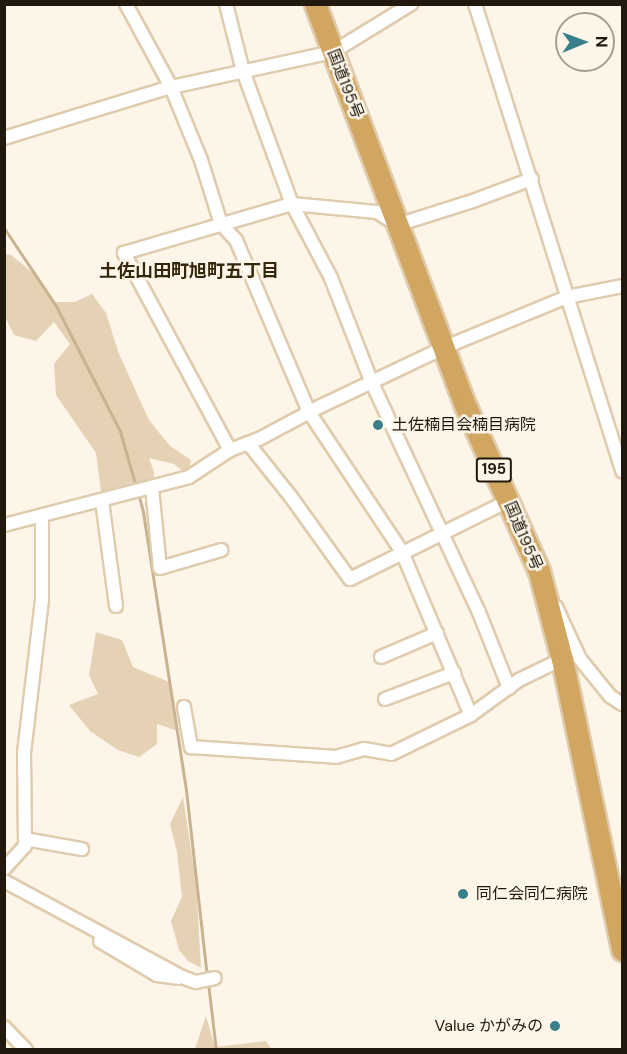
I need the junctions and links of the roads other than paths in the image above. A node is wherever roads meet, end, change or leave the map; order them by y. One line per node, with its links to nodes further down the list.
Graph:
1 (126, 4): 8 (street)
2 (226, 4): 7 (street)
3 (315, 4): 6 (highway, 国道195号 / 195)
4 (411, 4): 6 (street)
5 (475, 4): 10 (street)
6 (333, 52): 7 (street); 13 (highway, 国道195号 / 195)
7 (243, 71): 8 (street); 11 (street)
8 (171, 87): 9 (street); 12 (street)
9 (4, 138)
10 (532, 179): 13 (street); 15 (street)
11 (292, 204): 12 (street); 13 (street); 17 (street)
12 (221, 224): 18 (street); 20 (street)
13 (398, 225): 16 (highway, 国道195号 / 195)
14 (622, 286): 15 (street)
15 (567, 297): 16 (street); 21 (street)
16 (443, 348): 17 (street); 24 (highway, 国道195号 / 195)
17 (372, 383): 18 (street); 27 (street)
18 (309, 412): 19 (street); 29 (street)
19 (248, 443): 20 (street); 29 (street)
20 (230, 450): 22 (street)
21 (622, 471)
22 (150, 489): 23 (street); 28 (street)
23 (102, 501): 25 (street); 31 (street)
24 (508, 501): 27 (street); 30 (highway, 国道195号 / 195)
25 (42, 516): 26 (street); 41 (street)
26 (4, 525)
27 (442, 532): 29 (street); 36 (street)
28 (221, 550)
29 (402, 552): 32 (street)
30 (539, 571): 34 (highway, 国道195号 / 195); 38 (street)
31 (116, 606)
32 (437, 633): 33 (street); 35 (street)
33 (381, 657)
34 (562, 659): 36 (street); 45 (highway, 国道195号 / 195)
35 (454, 673): 37 (street); 40 (street)
36 (509, 688): 40 (street)
37 (385, 699)
38 (622, 704)
39 (184, 707): 40 (street)
40 (471, 715)
41 (25, 839): 42 (street); 43 (street)
42 (82, 849)
43 (4, 869)
44 (4, 881): 46 (street)
45 (622, 950)
46 (215, 978)
47 (4, 1027): 48 (street)
48 (27, 1050)

